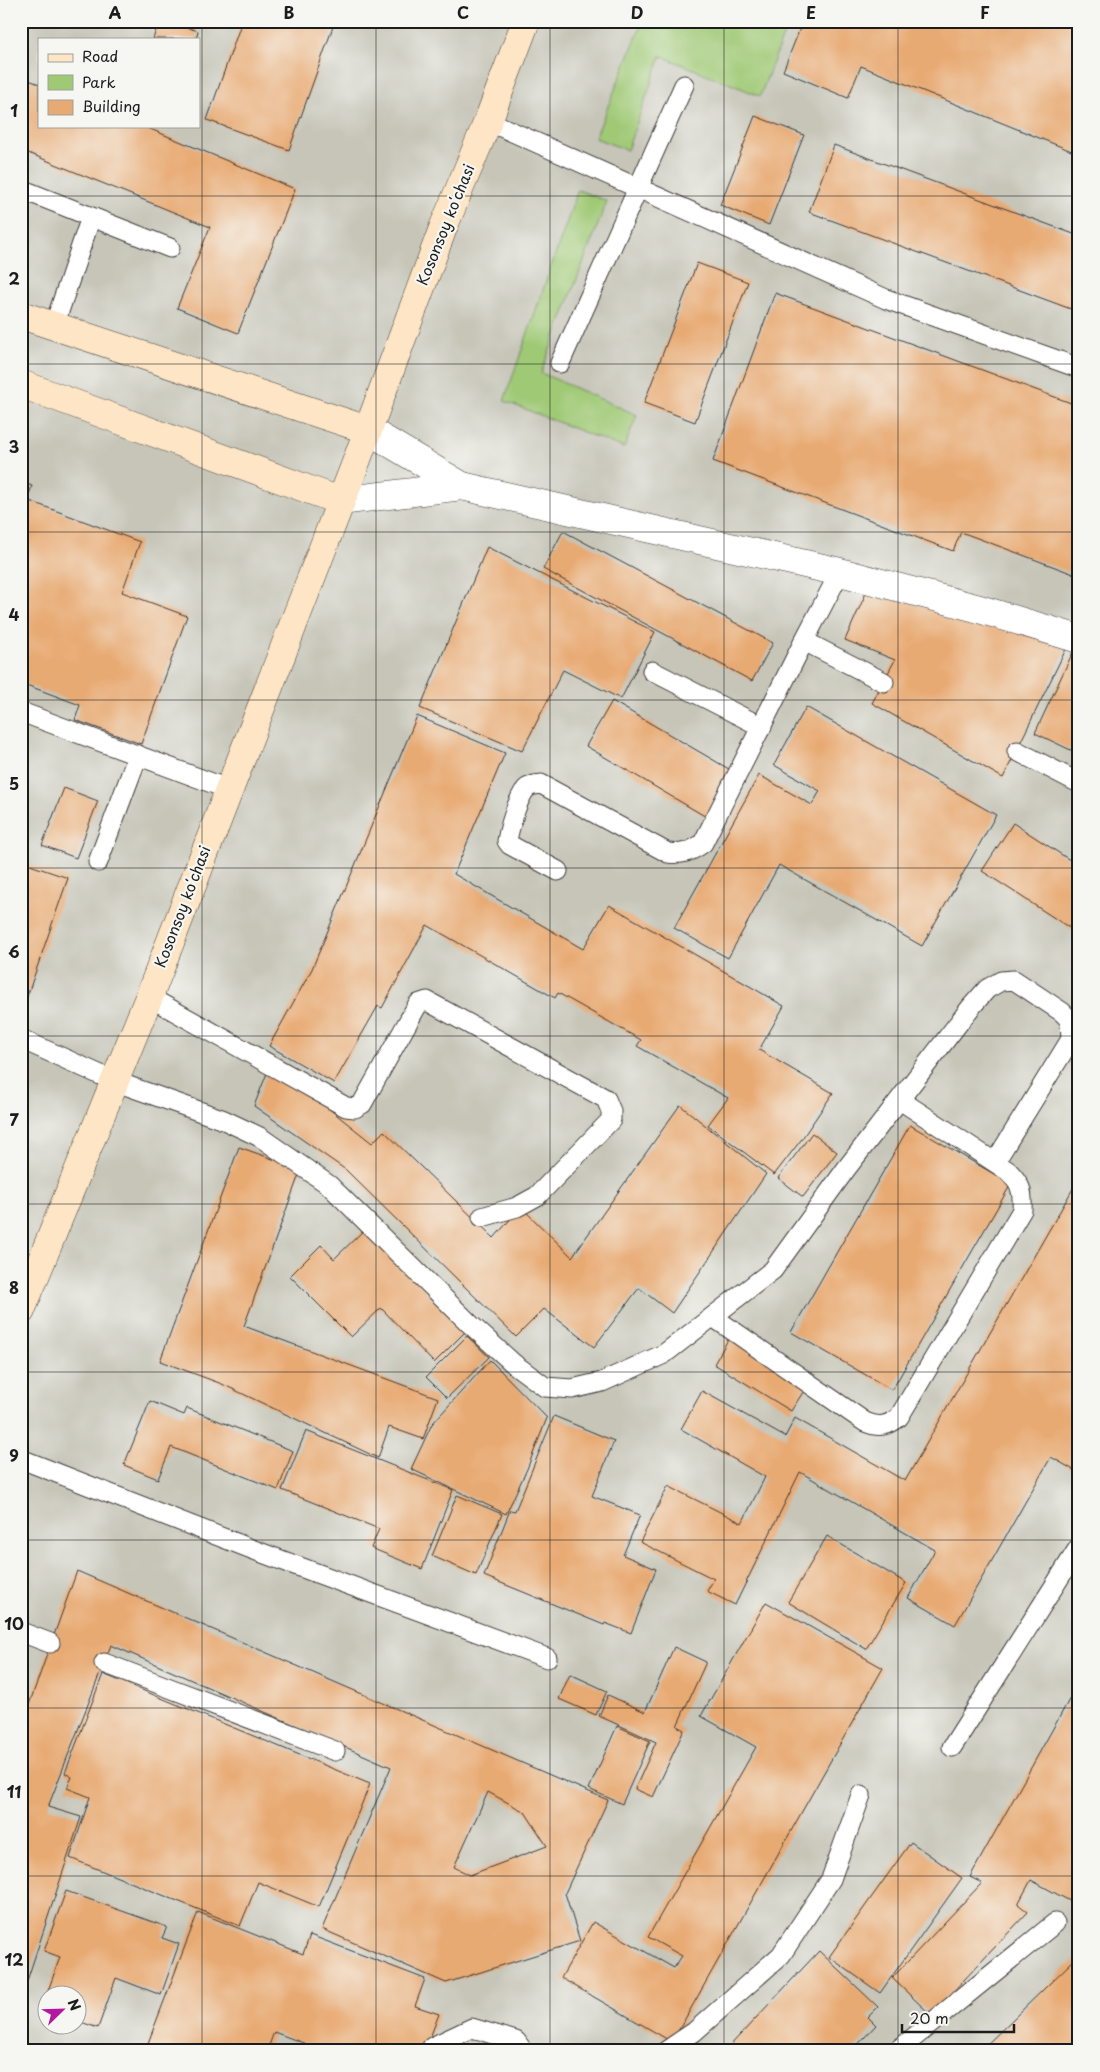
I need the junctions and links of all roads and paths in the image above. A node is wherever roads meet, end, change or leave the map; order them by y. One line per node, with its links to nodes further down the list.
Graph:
1 (526, 21): 3 (main road, Kosonsoy koʻchasi)
2 (684, 84): 5 (lane)
3 (488, 121): 5 (lane); 13 (main road, Kosonsoy koʻchasi)
4 (21, 188): 6 (lane)
5 (638, 189): 10 (lane); 11 (lane)
6 (91, 217): 7 (lane); 9 (lane)
7 (170, 248)
8 (21, 315): 9 (main road)
9 (54, 326): 13 (main road)
10 (560, 363)
11 (1079, 368)
12 (21, 384): 15 (main road)
13 (368, 430): 14 (street); 15 (main road, Kosonsoy koʻchasi)
14 (462, 486): 15 (street); 16 (street)
15 (340, 501): 26 (main road, Kosonsoy koʻchasi)
16 (840, 572): 17 (street); 18 (lane)
17 (1079, 639)
18 (804, 641): 20 (lane); 22 (lane)
19 (652, 671): 22 (lane)
20 (884, 682)
21 (21, 712): 24 (lane)
22 (762, 727): 28 (lane)
23 (1017, 751): 25 (lane)
24 (138, 755): 26 (lane); 27 (lane)
25 (1079, 783)
26 (228, 789): 29 (main road, Kosonsoy koʻchasi)
27 (98, 862)
28 (558, 871)
29 (149, 997): 31 (main road, Kosonsoy koʻchasi); 34 (lane)
30 (21, 1039): 31 (lane)
31 (114, 1081): 35 (main road, Kosonsoy koʻchasi); 36 (lane)
32 (900, 1100): 33 (lane); 33 (lane); 36 (lane)
33 (995, 1162): 36 (lane)
34 (482, 1217)
35 (22, 1308)
36 (713, 1317)
37 (21, 1459): 41 (lane)
38 (1079, 1547): 43 (lane)
39 (21, 1632): 40 (lane)
40 (50, 1643)
41 (547, 1658)
42 (104, 1664): 44 (lane)
43 (952, 1747)
44 (334, 1751)
45 (861, 1795): 49 (lane)
46 (1056, 1923): 50 (lane)
47 (430, 2051): 48 (lane)
48 (523, 2051)
49 (666, 2051)
50 (897, 2051)

